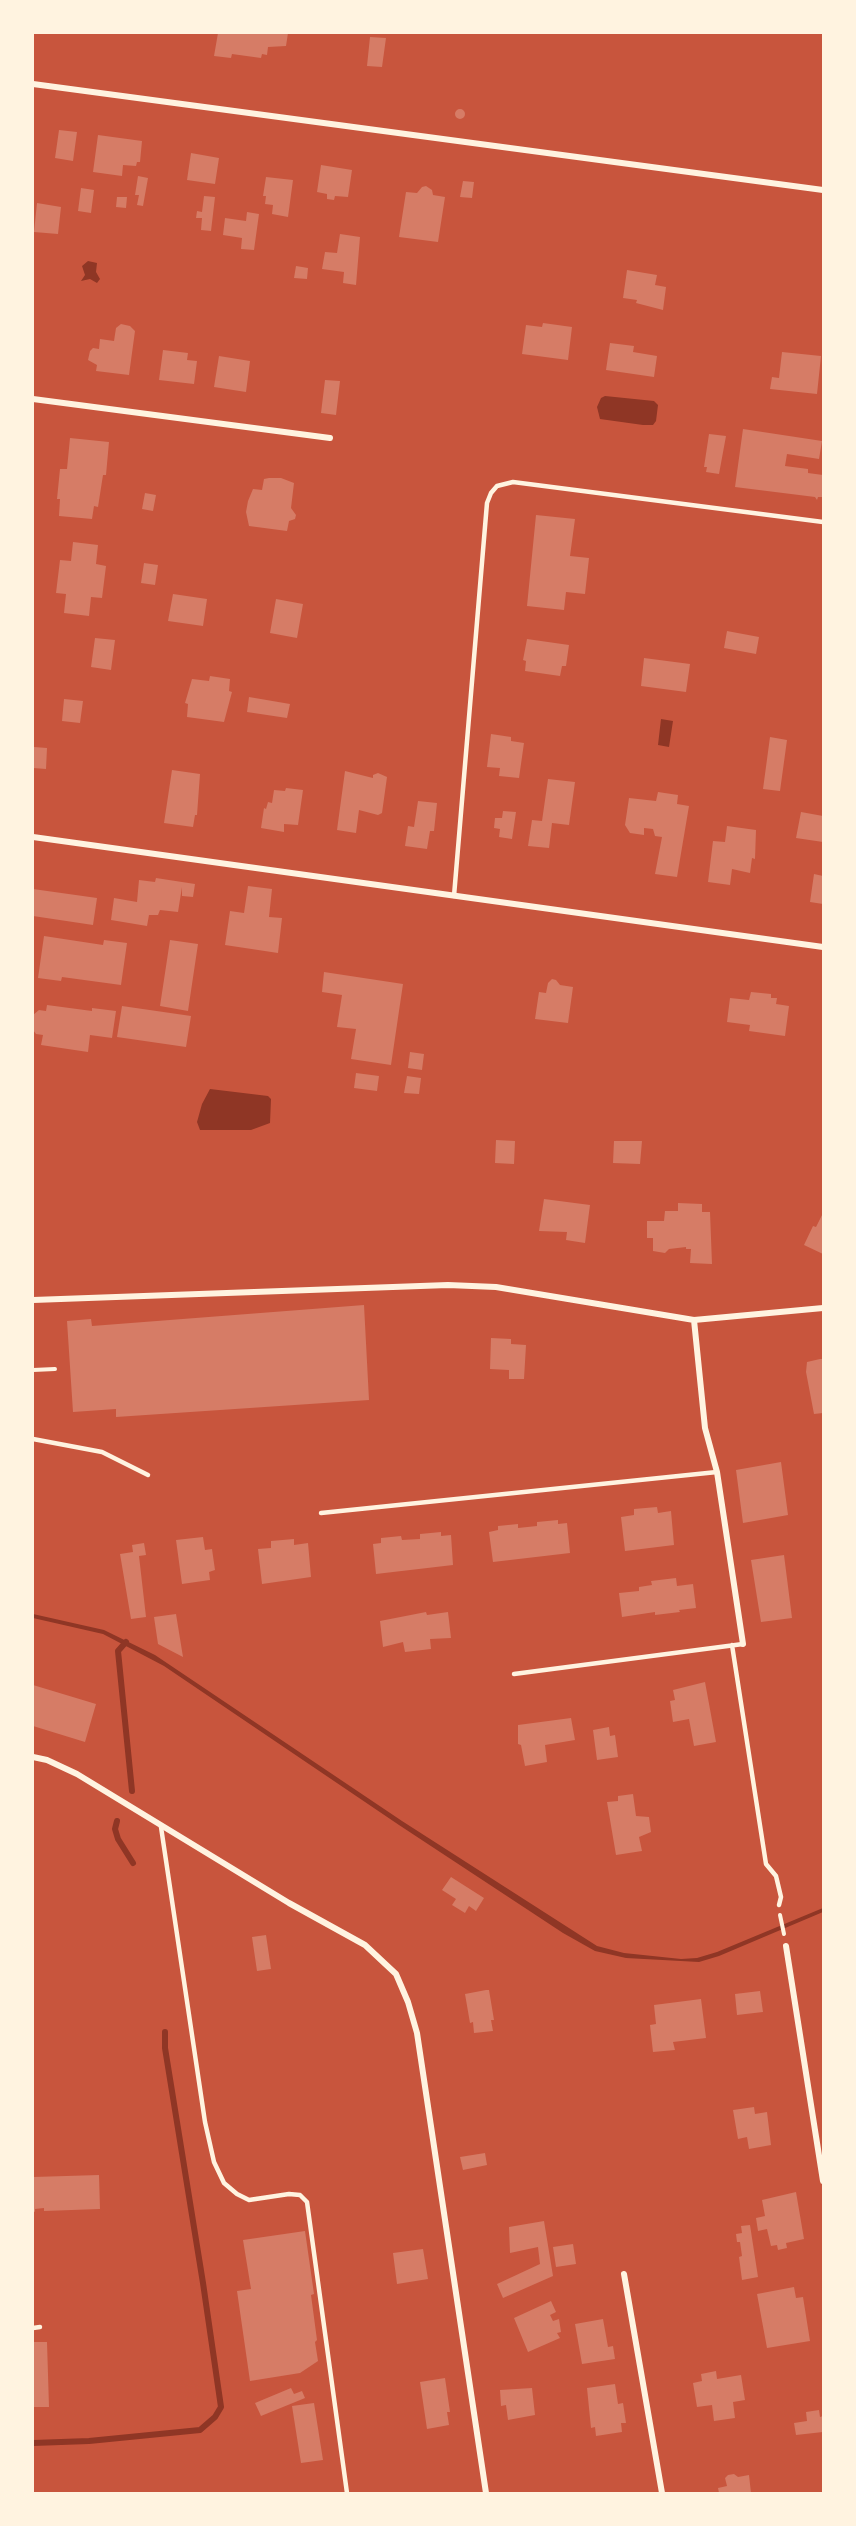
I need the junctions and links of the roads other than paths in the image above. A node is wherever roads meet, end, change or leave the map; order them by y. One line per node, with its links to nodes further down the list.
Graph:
1 (33, 84): 2 (street)
2 (823, 190)
3 (33, 399): 4 (street)
4 (330, 438)
5 (823, 522): 7 (lane)
6 (33, 837): 7 (street)
7 (454, 896): 8 (street)
8 (823, 947)
9 (33, 1300): 11 (street)
10 (823, 1308): 11 (street)
11 (694, 1320): 13 (street)
12 (33, 1439): 14 (lane)
13 (717, 1472): 15 (lane); 16 (street)
14 (148, 1475)
15 (321, 1513)
16 (743, 1644): 17 (lane)
17 (732, 1645): 18 (lane); 21 (lane)
18 (514, 1674)
19 (33, 1757): 20 (street)
20 (161, 1827): 27 (lane); 28 (street)
21 (779, 1907)
22 (786, 1946): 23 (street)
23 (823, 2181)
24 (624, 2274): 29 (street)
25 (40, 2327): 26 (lane)
26 (33, 2328)
27 (347, 2493)
28 (486, 2493)
29 (662, 2493)

